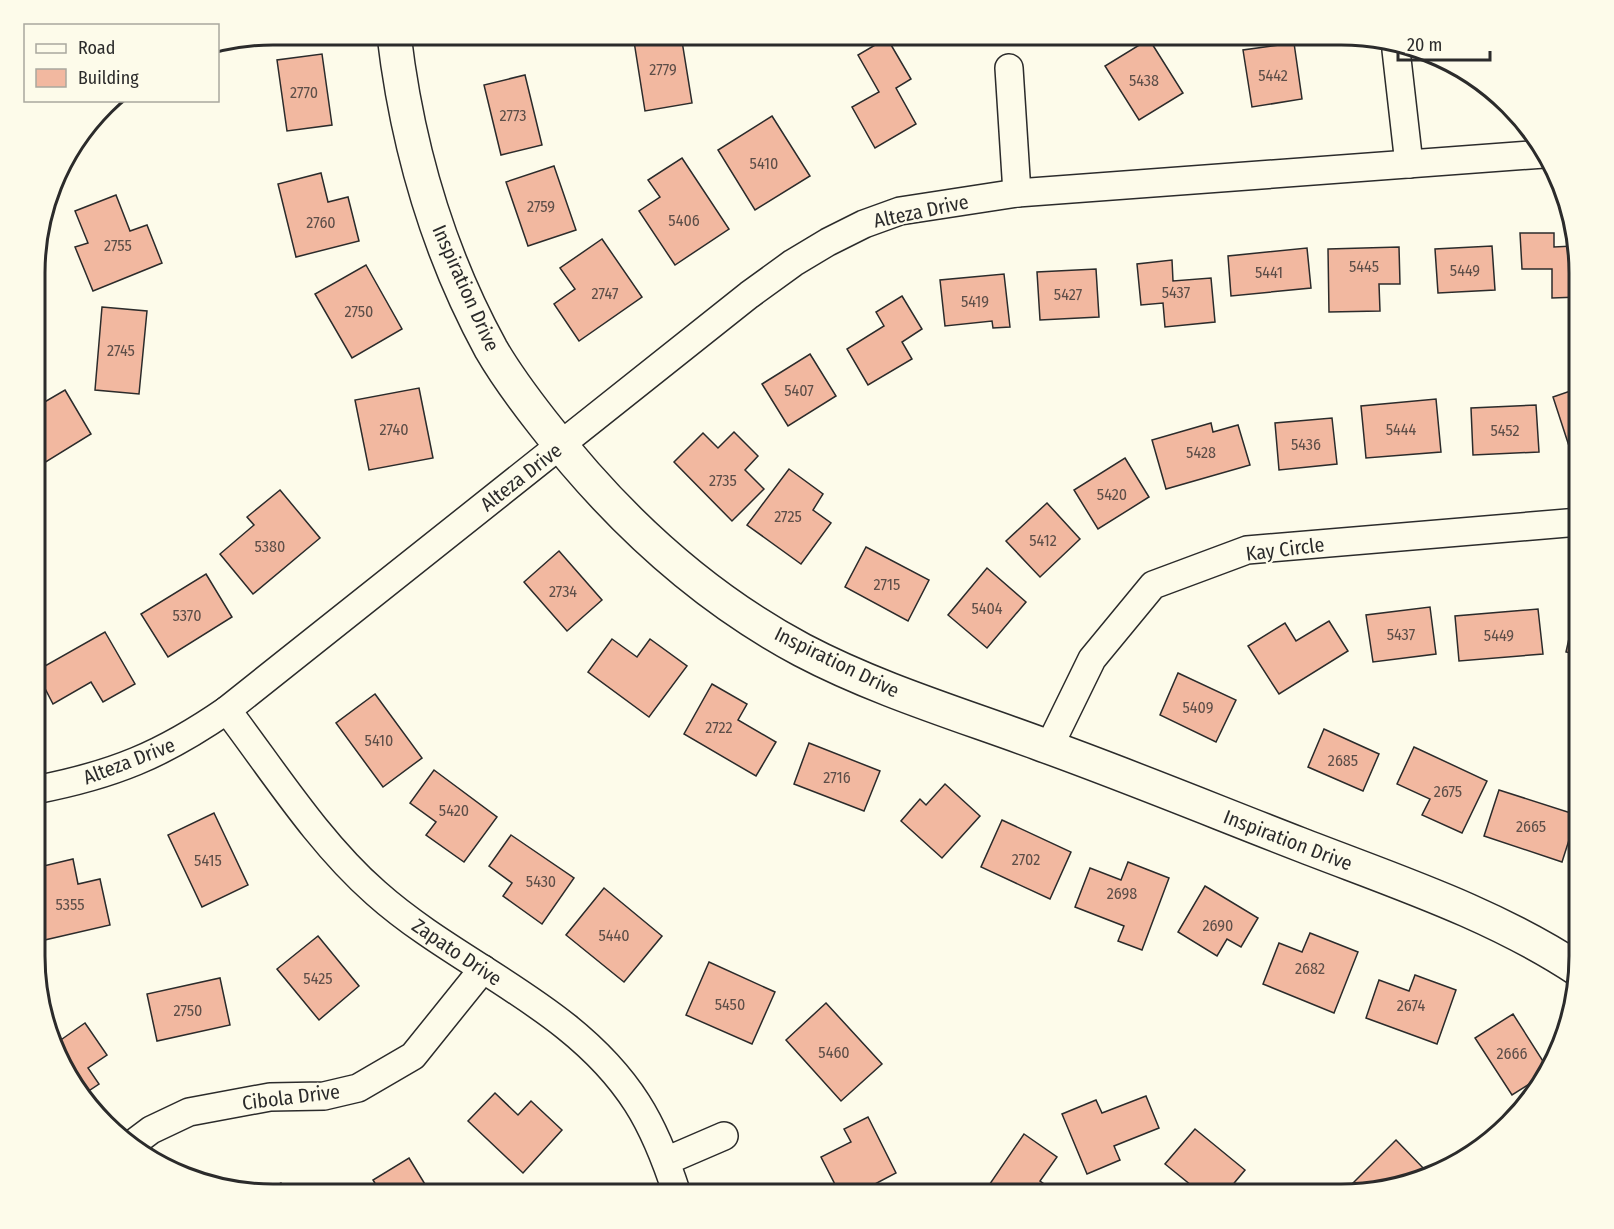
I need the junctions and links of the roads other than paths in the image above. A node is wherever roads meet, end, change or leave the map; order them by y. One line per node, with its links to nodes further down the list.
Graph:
1 (395, 45): 7 (street, Inspiration Drive)
2 (1396, 52): 5 (street)
3 (1009, 68): 6 (street)
4 (1536, 155): 5 (street, Alteza Drive)
5 (1409, 164): 6 (street, Alteza Drive)
6 (1017, 193): 7 (street, Alteza Drive)
7 (560, 446): 9 (street, Alteza Drive); 10 (street, Inspiration Drive)
8 (1569, 523): 10 (street, Kay Circle)
9 (227, 711): 11 (street, Alteza Drive); 13 (street, Zapato Drive)
10 (1049, 747): 12 (street, Inspiration Drive)
11 (45, 788)
12 (1569, 964)
13 (483, 969): 15 (street, Cibola Drive); 16 (street, Zapato Drive)
14 (724, 1136): 16 (street)
15 (138, 1140)
16 (666, 1161): 17 (street, Zapato Drive)
17 (674, 1184)

